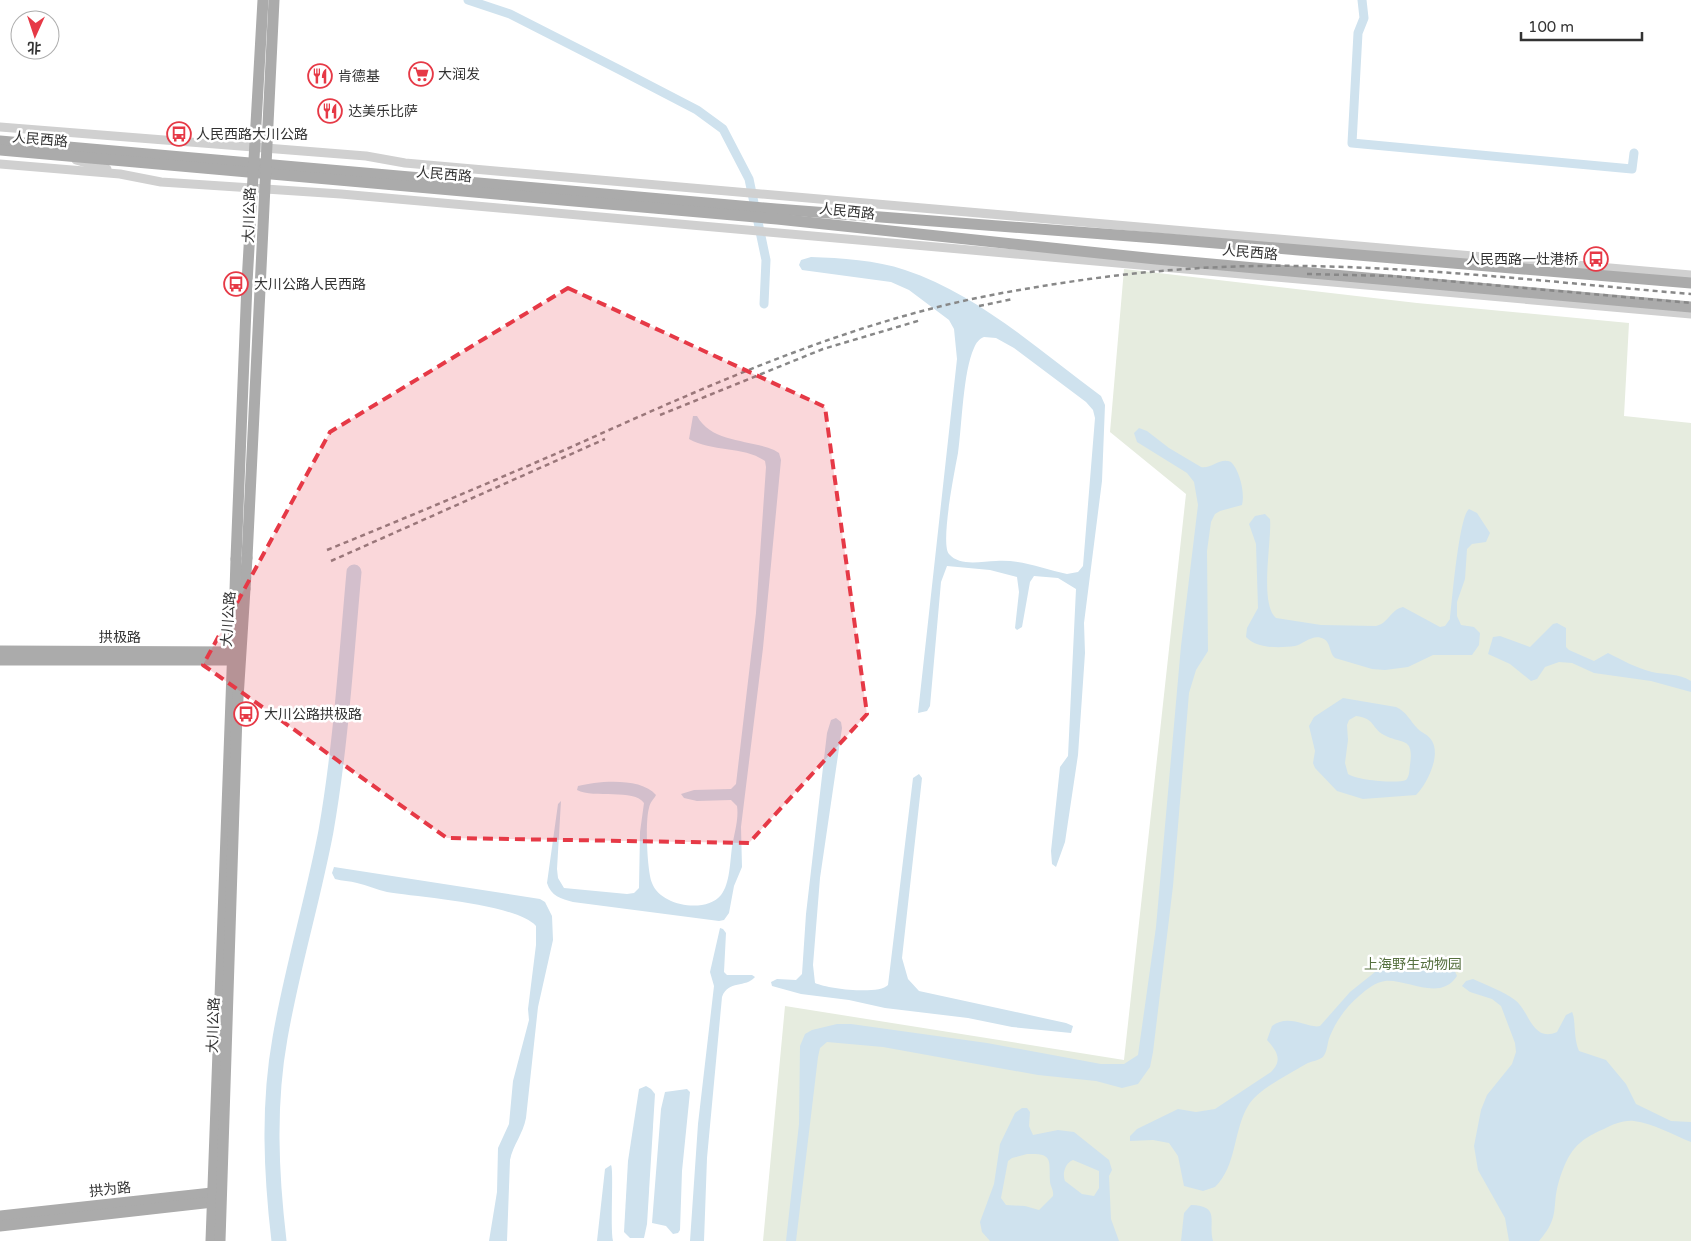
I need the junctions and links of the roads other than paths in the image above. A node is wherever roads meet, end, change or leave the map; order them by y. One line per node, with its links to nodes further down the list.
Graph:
1 (263, 0): 5 (main road, 大川公路)
2 (274, 0): 5 (main road, 大川公路)
3 (0, 127): 5 (street, 人民西路)
4 (0, 141): 9 (main road, 人民西路)
5 (261, 148): 9 (main road, 大川公路); 14 (street, 人民西路)
6 (0, 150): 7 (main road, 人民西路)
7 (46, 154): 9 (main road, 人民西路); 10 (street)
8 (0, 164): 10 (street, 人民西路)
9 (260, 168): 11 (main road, 大川公路); 12 (main road, 大川公路); 13 (main road, 人民西路)
10 (132, 176): 11 (street, 人民西路)
11 (253, 188): 12 (street, 人民西路); 18 (main road, 大川公路)
12 (265, 189): 17 (street, 人民西路); 18 (main road, 大川公路)
13 (776, 214): 15 (main road, 人民西路); 16 (main road, 人民西路)
14 (1691, 275)
15 (1691, 283)
16 (1691, 307)
17 (1691, 314)
18 (241, 559): 20 (main road, 大川公路, bridge)
19 (0, 651): 20 (main road, 拱极路)
20 (235, 656): 21 (main road, 拱极路); 22 (main road, 大川公路)
21 (0, 660)
22 (218, 1197): 23 (main road, 拱为路); 24 (main road, 拱为路); 25 (main road, 大川公路); 26 (main road, 大川公路)
23 (0, 1216)
24 (0, 1226)
25 (211, 1241)
26 (220, 1241)

